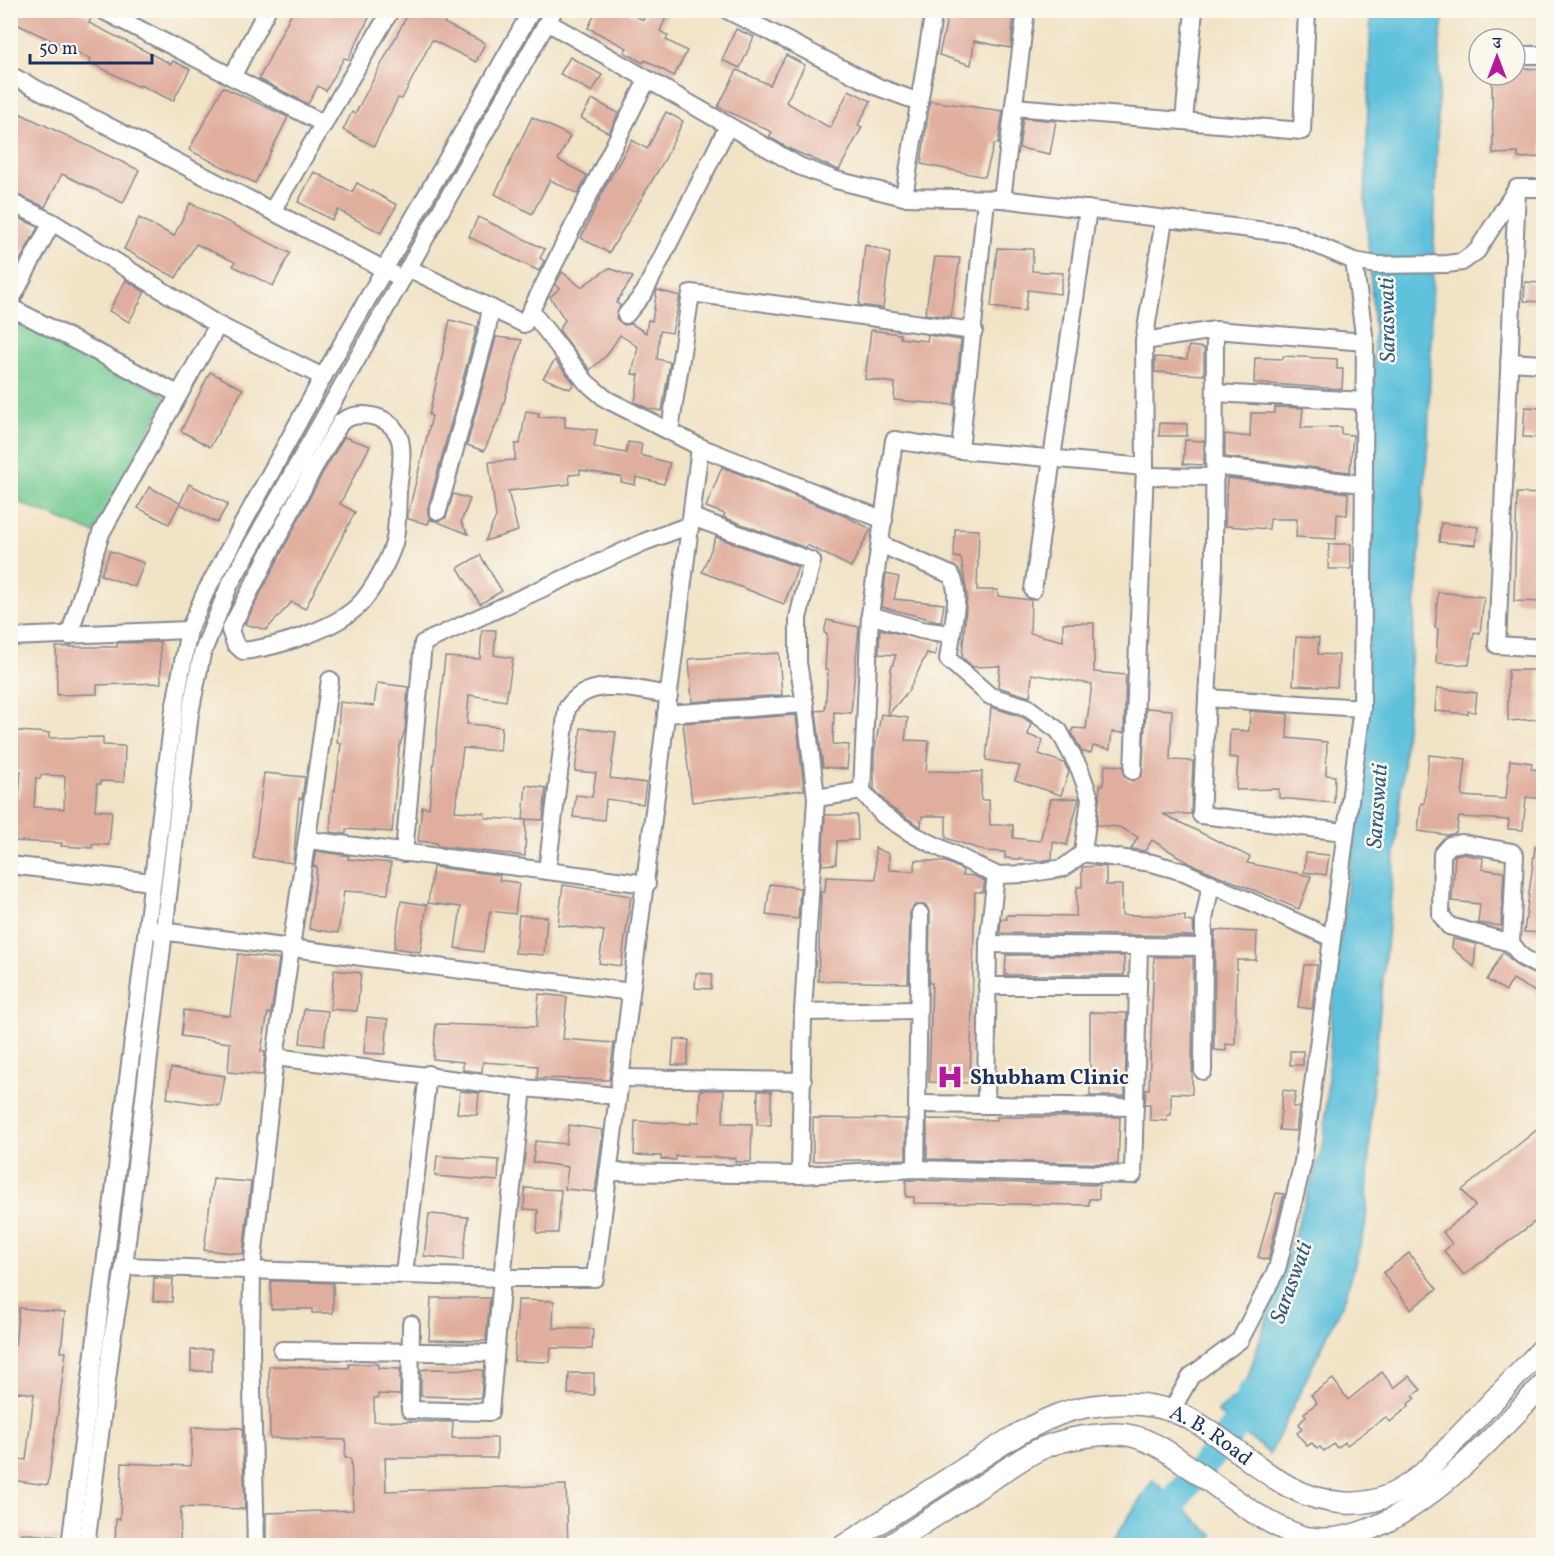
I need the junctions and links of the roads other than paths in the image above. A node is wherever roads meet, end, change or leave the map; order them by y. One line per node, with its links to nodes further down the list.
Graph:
1 (102, 10): 14 (street)
2 (267, 10): 14 (street)
3 (391, 10): 19 (street)
4 (532, 10): 31 (street)
5 (727, 10): 16 (street)
6 (934, 10): 16 (street)
7 (1026, 10): 17 (street)
8 (1194, 10): 18 (street)
9 (1307, 10): 18 (street)
10 (552, 17): 15 (street); 32 (street)
11 (1527, 55): 12 (street)
12 (1544, 56)
13 (10, 75): 27 (street)
14 (232, 77): 19 (street)
15 (647, 80): 20 (street); 36 (street)
16 (919, 102): 23 (street)
17 (1014, 107): 18 (street); 24 (street)
18 (1184, 122)
19 (324, 124): 27 (street)
20 (728, 126): 23 (street); 37 (street)
21 (1517, 188): 22 (street); 30 (street); 43 (street)
22 (1544, 188)
23 (904, 197): 24 (street)
24 (994, 199): 26 (street); 40 (street)
25 (10, 202): 29 (street)
26 (1088, 209): 28 (street); 52 (street)
27 (272, 211): 31 (street)
28 (1164, 220): 30 (street); 41 (street)
29 (52, 222): 33 (street); 38 (street)
30 (1354, 261): 42 (street)
31 (385, 270): 32 (street); 45 (street)
32 (405, 274): 35 (street); 53 (street)
33 (10, 302)
34 (10, 307): 47 (street)
35 (491, 308): 36 (street); 57 (street)
36 (531, 311): 49 (street)
37 (626, 315)
38 (218, 325): 45 (street); 47 (street)
39 (1215, 330): 41 (street); 42 (street); 46 (street)
40 (974, 331): 49 (street); 51 (street)
41 (1144, 341): 54 (street)
42 (1365, 342): 48 (street)
43 (1509, 362): 44 (street); 67 (street)
44 (1544, 364)
45 (323, 376): 63 (street)
46 (1215, 393): 48 (street); 55 (street)
47 (178, 394): 65 (street)
48 (1365, 401): 56 (street)
49 (670, 430): 50 (street)
50 (700, 447): 58 (street); 59 (street)
51 (960, 450): 52 (street); 58 (street)
52 (1052, 457): 54 (street); 61 (street)
53 (306, 465): 53 (street); 70 (street)
54 (1145, 472): 55 (street); 76 (street)
55 (1215, 472): 56 (street); 72 (street)
56 (1362, 484): 74 (street)
57 (438, 511)
58 (884, 520): 60 (street)
59 (691, 521): 71 (street); 73 (street); 81 (street)
60 (880, 544): 62 (street); 64 (street)
61 (1033, 590)
62 (870, 615): 64 (street); 77 (street)
63 (189, 630): 65 (street); 69 (street)
64 (952, 634): 82 (street)
65 (69, 636): 66 (street)
66 (10, 637)
67 (1544, 648)
68 (330, 680): 80 (street)
69 (178, 681): 70 (street); 86 (street)
70 (196, 684): 90 (street)
71 (669, 695): 75 (street); 84 (street)
72 (1208, 698): 74 (street); 79 (street)
73 (805, 704): 75 (street); 78 (street)
74 (1362, 708): 79 (street)
75 (666, 714): 88 (street)
76 (1133, 771)
77 (862, 791): 78 (street); 85 (street)
78 (816, 798): 102 (street)
79 (1344, 832): 91 (street)
80 (309, 840): 81 (street); 96 (street)
81 (404, 853): 84 (street)
82 (1083, 853): 85 (street); 87 (street)
83 (10, 865): 86 (street)
84 (547, 871): 88 (street)
85 (996, 875): 93 (street)
86 (152, 882): 90 (street)
87 (1211, 883): 91 (street); 95 (street)
88 (647, 884): 100 (street)
89 (920, 914): 101 (street)
90 (155, 930): 96 (street); 116 (street); 127 (street)
91 (1332, 938): 126 (street)
92 (1511, 943): 92 (street); 97 (street)
93 (988, 944): 94 (street); 99 (street)
94 (1139, 947): 95 (street); 98 (street)
95 (1204, 947): 104 (street)
96 (293, 948): 100 (street); 103 (street)
97 (1544, 969)
98 (1138, 986): 99 (street); 112 (street)
99 (987, 987): 111 (street)
100 (631, 992): 106 (street)
101 (918, 1010): 102 (street); 110 (street)
102 (803, 1012): 107 (street)
103 (275, 1057): 105 (street); 117 (street)
104 (1203, 1071)
105 (428, 1074): 108 (street); 118 (street)
106 (620, 1078): 107 (street); 109 (street)
107 (803, 1081): 115 (street)
108 (524, 1088): 109 (street); 119 (street)
109 (618, 1096): 114 (street)
110 (917, 1104): 111 (street); 113 (street)
111 (986, 1105): 112 (street)
112 (1135, 1107): 113 (street)
113 (916, 1169): 115 (street)
114 (608, 1172): 115 (street); 119 (street)
115 (800, 1175)
116 (124, 1266): 117 (street); 128 (street)
117 (252, 1269): 118 (street); 129 (street)
118 (404, 1274): 119 (street)
119 (502, 1278): 124 (street)
120 (411, 1324): 123 (street)
121 (1544, 1347): 126 (main road, A. B. Road)
122 (282, 1350): 123 (street)
123 (410, 1353): 124 (street); 124 (street)
124 (495, 1353)
125 (1544, 1384): 131 (main road, A. B. Road)
126 (1171, 1411): 130 (main road, A. B. Road)
127 (70, 1545)
128 (86, 1545)
129 (256, 1545)
130 (843, 1545)
131 (889, 1545)

